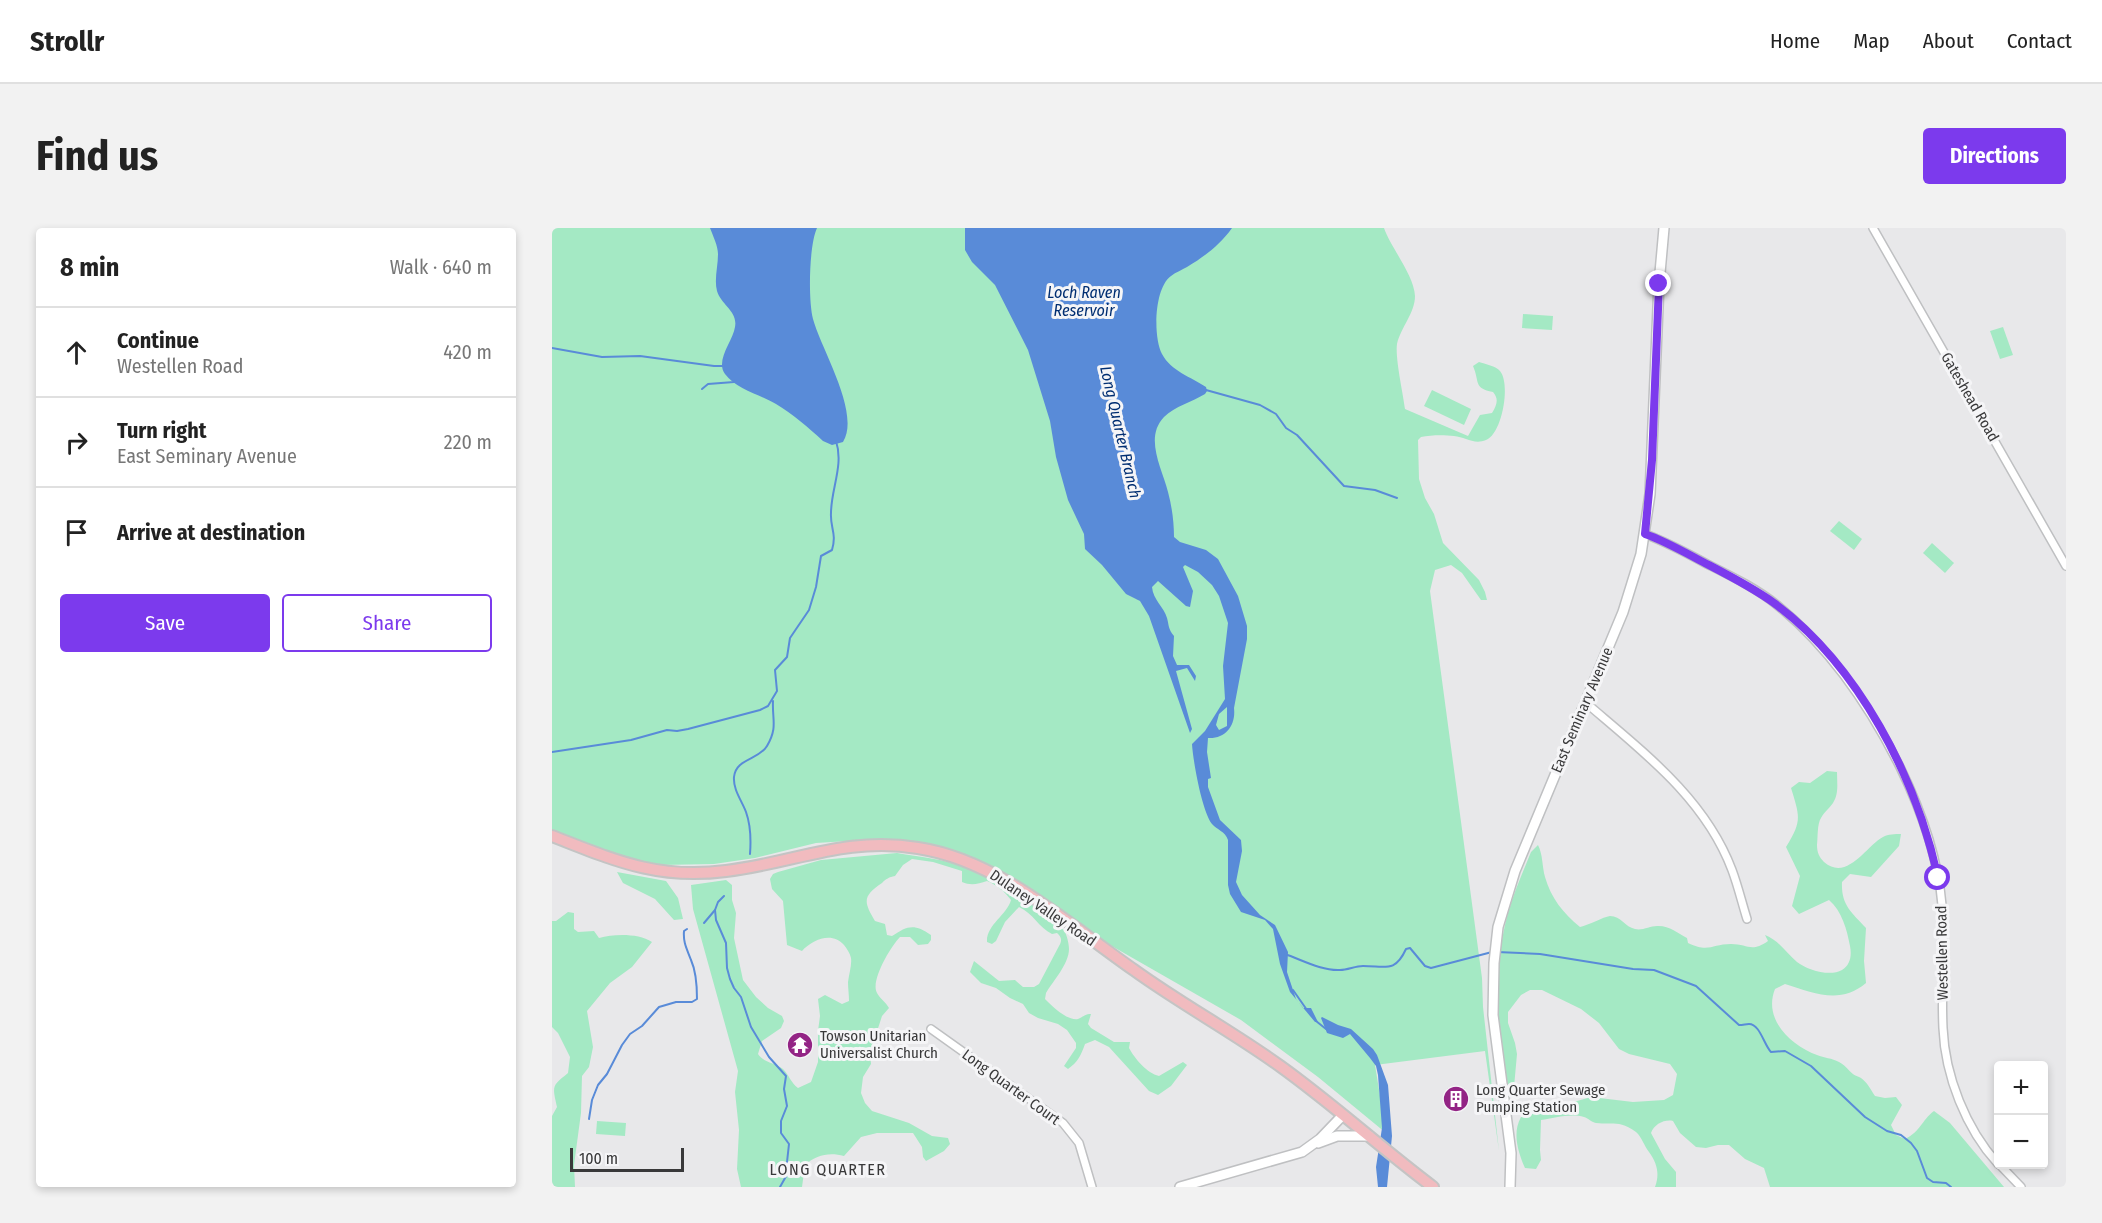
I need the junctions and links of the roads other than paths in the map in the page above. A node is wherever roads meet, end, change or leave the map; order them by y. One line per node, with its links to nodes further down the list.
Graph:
1 (1664, 228): 3 (street, East Seminary Avenue)
2 (1874, 228): 4 (street, Gateshead Road)
3 (1645, 534): 5 (street, East Seminary Avenue); 12 (street, Westellen Road)
4 (2066, 566)
5 (1585, 702): 7 (street); 17 (street, East Seminary Avenue)
6 (552, 836): 9 (main road, Dulaney Valley Road)
7 (1748, 919)
8 (931, 1029): 14 (street, Long Quarter Court)
9 (1343, 1115): 10 (main road, Dulaney Valley Road); 11 (street)
10 (1369, 1136): 11 (street); 16 (main road, Dulaney Valley Road)
11 (1313, 1145): 15 (street)
12 (1994, 1158)
13 (2004, 1169): 18 (street, Westellen Road)
14 (1092, 1187)
15 (1180, 1187)
16 (1433, 1187)
17 (1510, 1187)
18 (2021, 1187)

